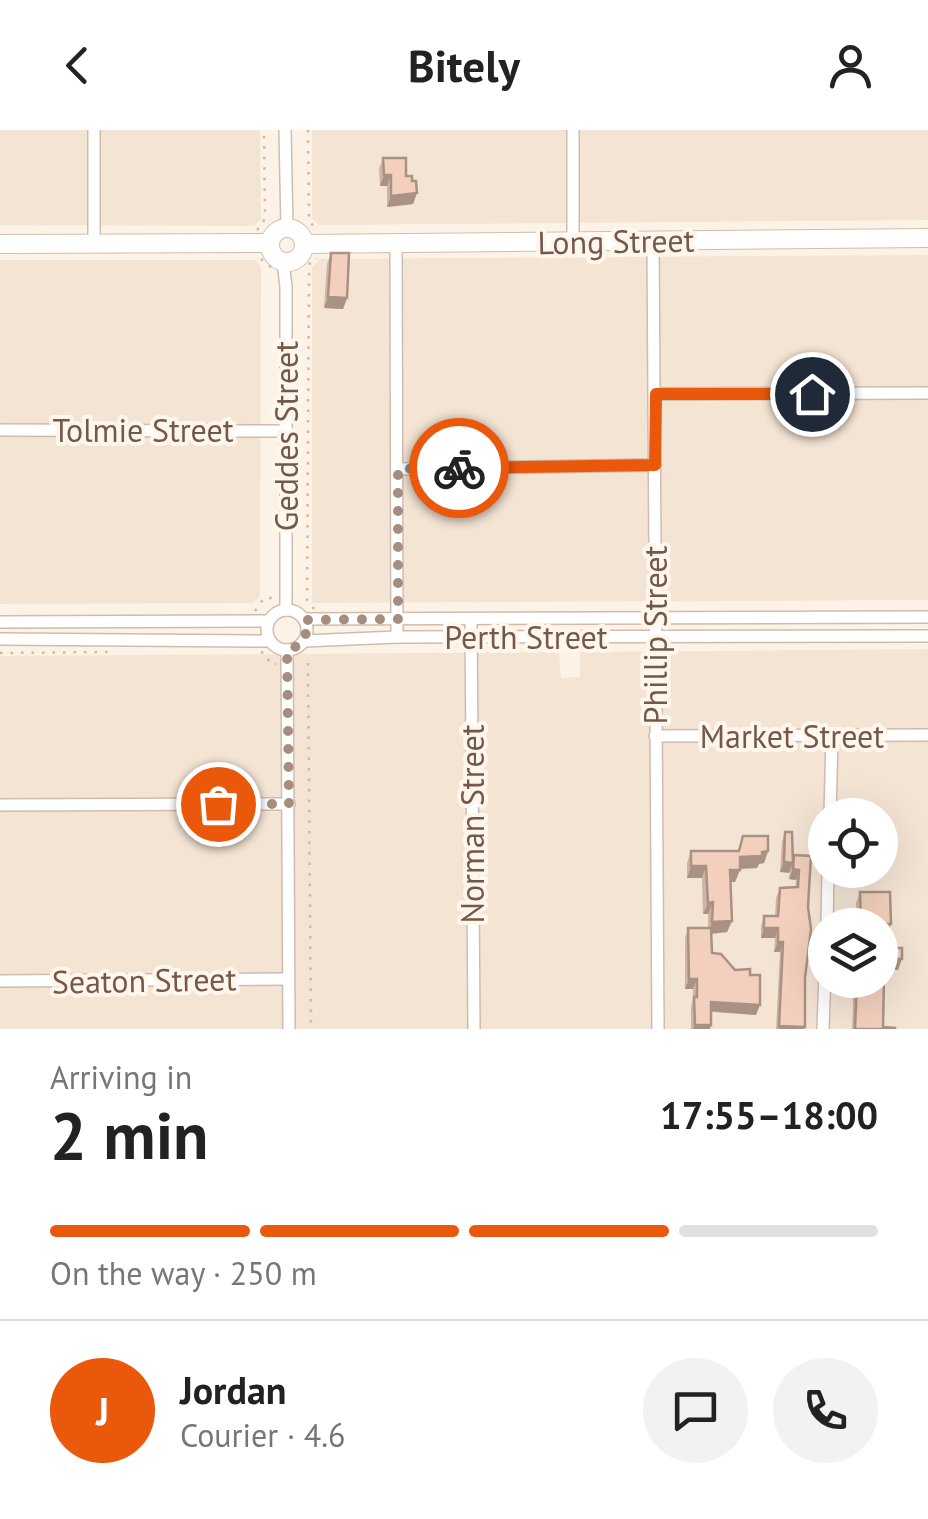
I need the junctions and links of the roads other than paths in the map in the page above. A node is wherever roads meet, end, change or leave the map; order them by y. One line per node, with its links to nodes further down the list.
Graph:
1 (94, 130): 12 (street)
2 (285, 130): 4 (street)
3 (573, 130): 7 (street)
4 (287, 228): 9 (street); 10 (street)
5 (928, 238): 6 (street, Long Street)
6 (653, 240): 7 (street, Long Street); 15 (street, Phillip Street)
7 (574, 241): 8 (street, Long Street)
8 (396, 242): 10 (street, Long Street); 19 (street)
9 (270, 243): 12 (street); 13 (street)
10 (310, 243): 13 (street)
11 (0, 244): 12 (street)
12 (94, 244)
13 (284, 269): 17 (street, Geddes Street)
14 (928, 393): 15 (street)
15 (656, 394): 18 (street, Phillip Street)
16 (0, 430): 17 (street, Tolmie Street)
17 (287, 430): 20 (street, Geddes Street)
18 (655, 465): 19 (street); 24 (street, Phillip Street)
19 (398, 469): 22 (street)
20 (286, 610): 26 (street); 27 (street)
21 (928, 616): 24 (street, Perth Street)
22 (398, 619): 23 (street, Perth Street); 26 (street, Perth Street); 31 (street)
23 (471, 619): 24 (street, Perth Street); 33 (street, Norman Street)
24 (656, 619): 29 (street, Phillip Street)
25 (150, 620): 27 (street); 28 (street); 32 (street)
26 (304, 620): 36 (street)
27 (268, 621): 35 (street)
28 (0, 622)
29 (656, 636): 30 (street, Perth Street); 33 (street, Perth Street); 39 (street, Phillip Street)
30 (928, 636)
31 (396, 637): 33 (street, Perth Street); 36 (street, Perth Street)
32 (150, 638): 34 (street); 35 (street)
33 (471, 638): 48 (street, Norman Street)
34 (0, 639)
35 (270, 641): 37 (street)
36 (304, 642): 37 (street)
37 (287, 657): 42 (street)
38 (928, 735): 40 (street, Market Street)
39 (655, 736): 40 (street, Market Street); 49 (street, Phillip Street)
40 (832, 736): 41 (street)
41 (830, 798)
42 (289, 804): 43 (street); 44 (street)
43 (0, 805)
44 (288, 979): 45 (street, Seaton Street); 47 (street)
45 (0, 982)
46 (824, 998): 50 (street)
47 (289, 1029)
48 (474, 1029)
49 (658, 1029)
50 (823, 1029)

